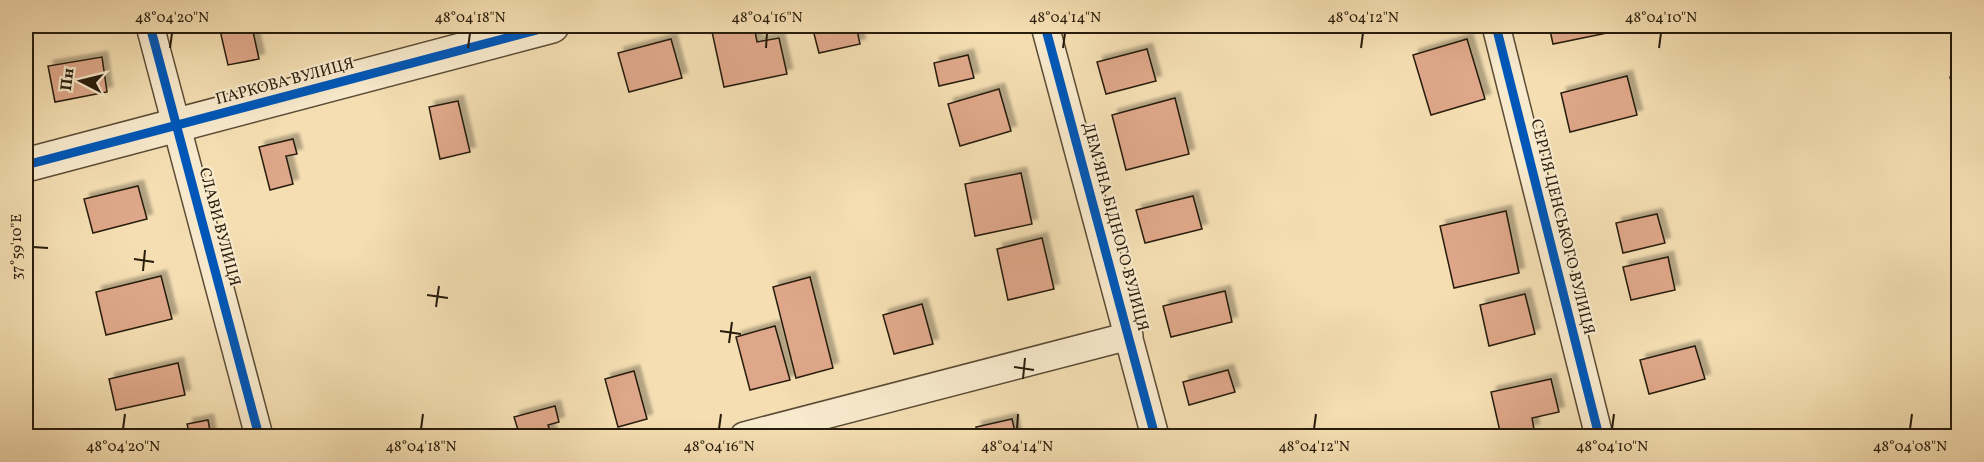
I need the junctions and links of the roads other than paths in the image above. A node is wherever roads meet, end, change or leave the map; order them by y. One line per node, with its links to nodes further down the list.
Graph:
1 (150, 26): 5 (street, СЛАВИ ВУЛИЦЯ)
2 (552, 26): 5 (street, ПАРКОВА ВУЛИЦЯ)
3 (1045, 26): 7 (street, ДЕМ’ЯНА БІДНОГО ВУЛИЦЯ)
4 (1496, 26): 11 (street, СЕРГІЯ ЦЕНСЬКОГО ВУЛИЦЯ)
5 (177, 126): 6 (street, ПАРКОВА ВУЛИЦЯ); 8 (street, СЛАВИ ВУЛИЦЯ)
6 (26, 165)
7 (1129, 336): 9 (street); 10 (street, ДЕМ’ЯНА БІДНОГО ВУЛИЦЯ)
8 (259, 436)
9 (744, 436)
10 (1155, 436)
11 (1599, 436)

